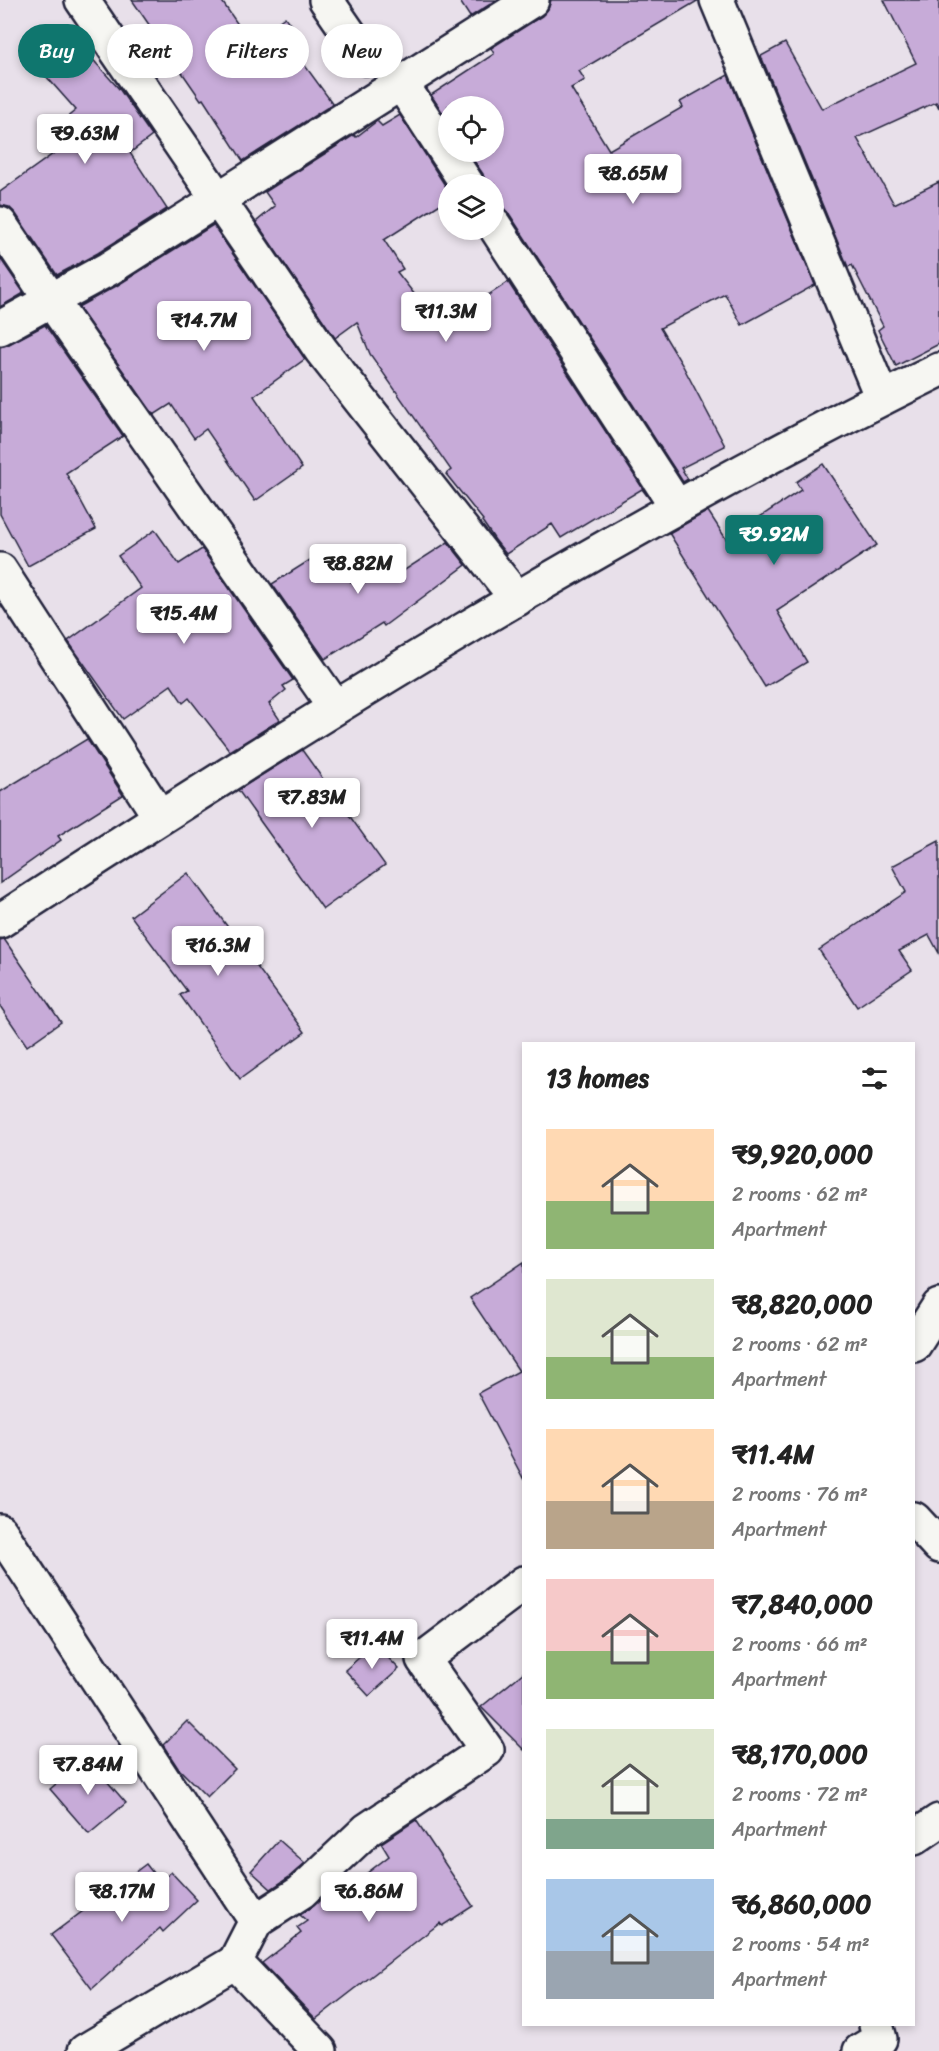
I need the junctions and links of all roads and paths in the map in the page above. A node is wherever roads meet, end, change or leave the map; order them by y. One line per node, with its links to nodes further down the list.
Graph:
1 (82, 0): 8 (street)
2 (326, 0): 5 (street)
3 (532, 0): 6 (street)
4 (717, 0): 14 (street)
5 (343, 24)
6 (401, 83): 7 (street); 8 (street)
7 (460, 174)
8 (218, 200): 11 (street); 17 (street)
9 (0, 224): 11 (street)
10 (504, 240): 15 (street)
11 (51, 300): 12 (street); 18 (street)
12 (0, 328)
13 (939, 370): 14 (street)
14 (882, 398): 15 (street)
15 (677, 507): 17 (street)
16 (0, 570): 19 (street)
17 (517, 599): 18 (street)
18 (335, 707): 19 (street)
19 (160, 817): 20 (street)
20 (0, 921)
21 (939, 1306): 22 (street)
22 (915, 1343)
23 (915, 1520): 25 (street)
24 (0, 1531): 29 (street)
25 (939, 1546)
26 (522, 1585): 29 (street)
27 (939, 1821): 28 (street)
28 (915, 1837)
29 (256, 1921): 30 (street)
30 (235, 1962): 32 (street); 33 (street)
31 (876, 2026): 34 (street)
32 (85, 2051)
33 (320, 2051)
34 (860, 2051)

